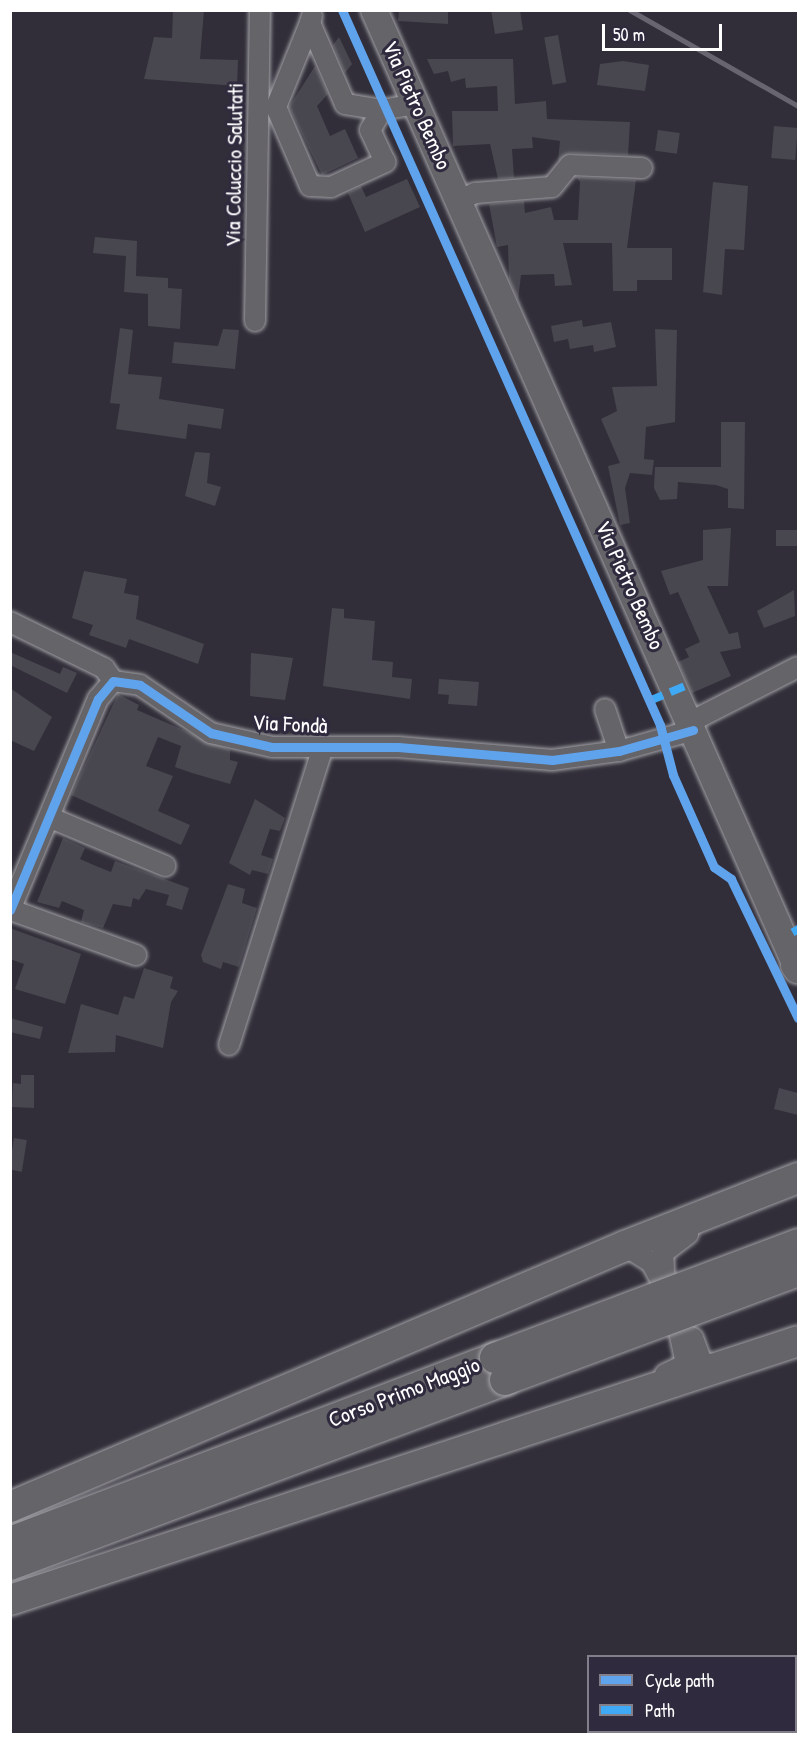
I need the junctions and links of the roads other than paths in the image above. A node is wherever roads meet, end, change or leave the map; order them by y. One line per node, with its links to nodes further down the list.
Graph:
1 (260, 10): 8 (street, Via Coluccio Salutati)
2 (374, 10): 4 (main road, Via Pietro Bembo)
3 (312, 17): 5 (street); 5 (street)
4 (416, 104): 5 (street); 7 (main road, Via Pietro Bembo)
5 (382, 110)
6 (642, 168): 7 (street)
7 (460, 200): 13 (main road, Via Pietro Bembo)
8 (255, 321)
9 (10, 622): 11 (street)
10 (798, 667): 13 (street, Via Fondà)
11 (113, 681): 14 (street, Via Fondà); 16 (street)
12 (605, 709): 15 (street)
13 (691, 726): 15 (street, Via Fondà); 20 (main road, Via Pietro Bembo)
14 (323, 747): 15 (street, Via Fondà); 21 (street)
15 (619, 751)
16 (51, 818): 17 (street); 18 (street)
17 (165, 866)
18 (11, 910): 19 (street)
19 (136, 955)
20 (798, 968)
21 (229, 1045)
22 (798, 1178): 23 (highway)
23 (688, 1220): 25 (highway); 27 (street)
24 (798, 1244): 31 (highway, Corso Primo Maggio, bridge)
25 (625, 1246): 27 (street); 33 (highway)
26 (798, 1271): 31 (highway, Corso Primo Maggio, bridge)
27 (665, 1288): 28 (street)
28 (679, 1332): 30 (street); 32 (street)
29 (798, 1341): 30 (highway)
30 (729, 1363): 32 (highway)
31 (500, 1369): 34 (highway, Corso Primo Maggio); 35 (highway, Corso Primo Maggio)
32 (649, 1390): 36 (highway)
33 (10, 1507)
34 (10, 1542)
35 (10, 1565)
36 (10, 1600)

